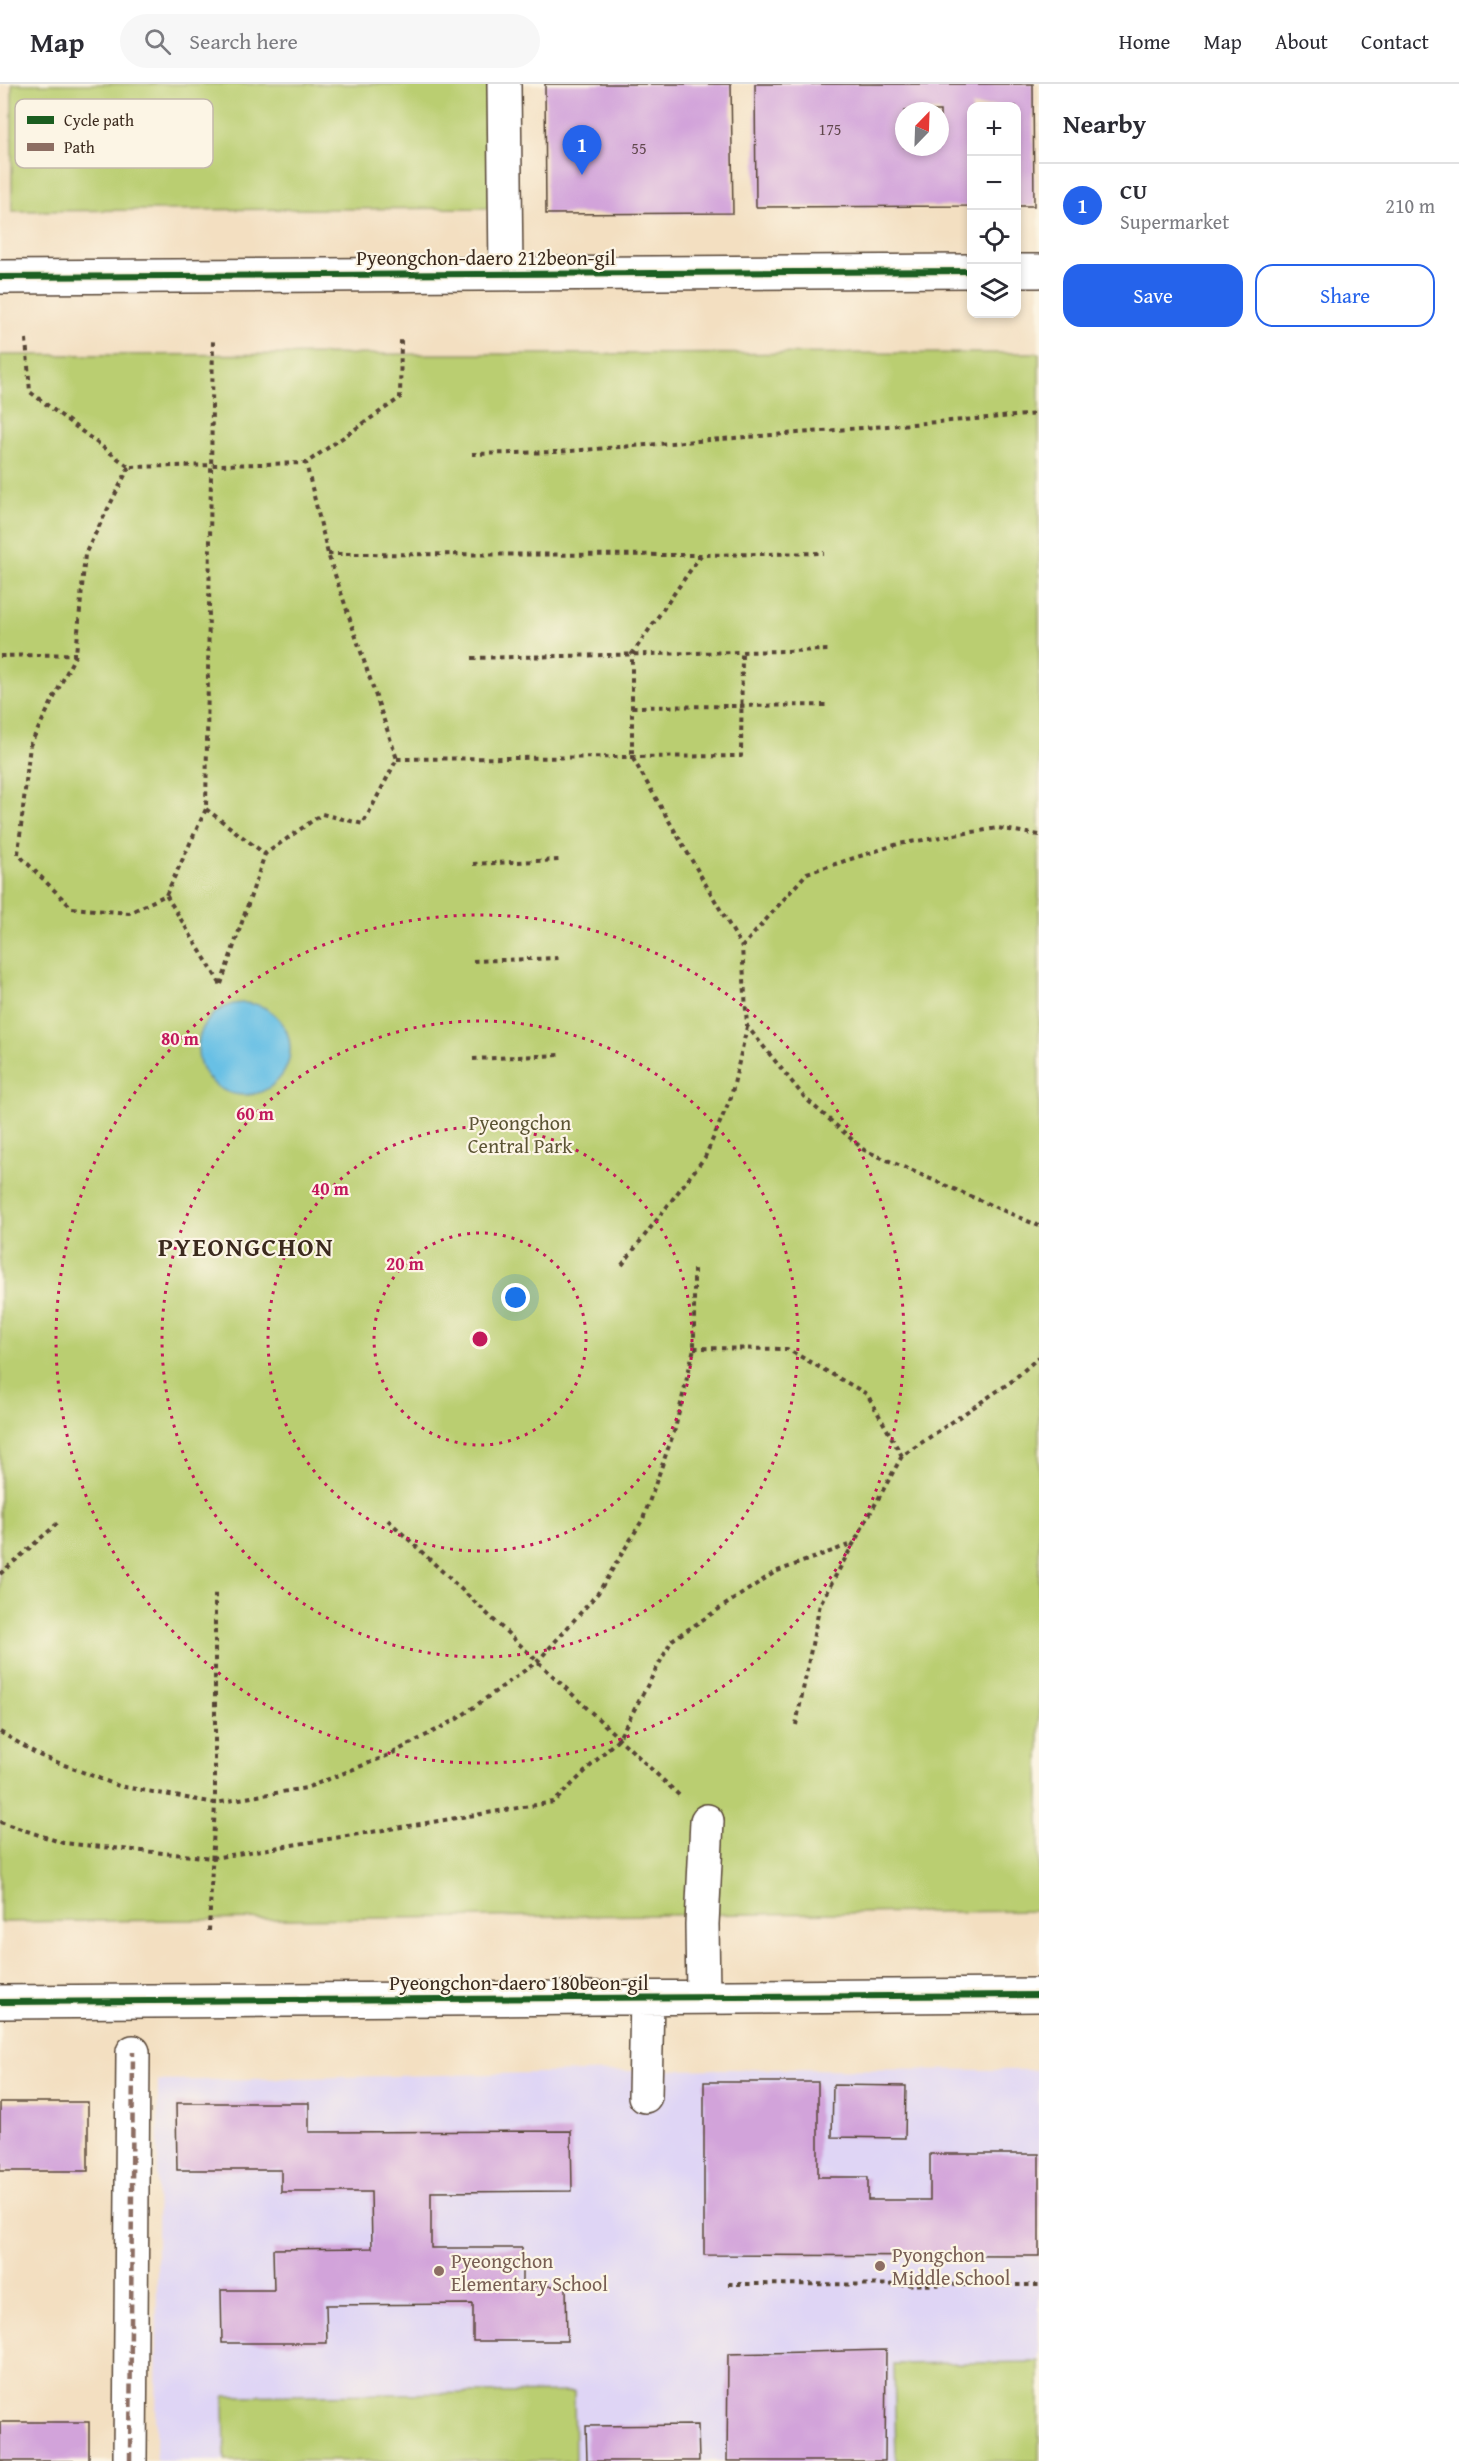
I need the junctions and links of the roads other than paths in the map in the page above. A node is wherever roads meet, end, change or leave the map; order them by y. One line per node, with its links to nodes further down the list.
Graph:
1 (504, 84): 5 (street)
2 (967, 271): 5 (street, Pyeongchon-daero 212beon-gil)
3 (1021, 271): 4 (street)
4 (1039, 271)
5 (506, 273): 6 (street, Pyeongchon-daero 212beon-gil)
6 (0, 277)
7 (707, 1821): 10 (street)
8 (1039, 1995): 10 (street, Pyeongchon-daero 180beon-gil)
9 (647, 1997): 10 (street, Pyeongchon-daero 180beon-gil); 11 (street, Pyeongchon-daero 180beon-gil); 13 (street)
10 (703, 1997)
11 (0, 2002)
12 (133, 2052): 14 (street)
13 (645, 2096)
14 (130, 2461)

